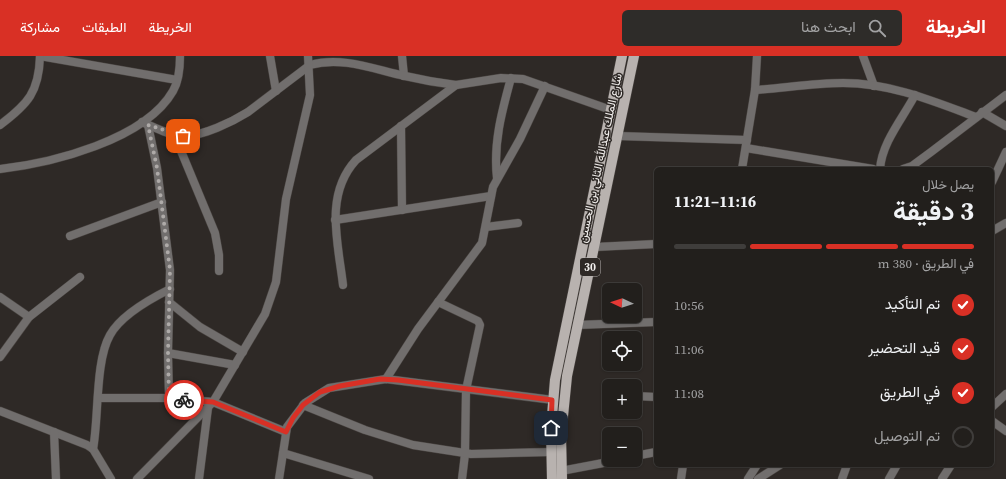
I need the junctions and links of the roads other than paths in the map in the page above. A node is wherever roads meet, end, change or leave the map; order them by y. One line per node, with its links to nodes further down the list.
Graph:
1 (40, 56): 14 (street); 25 (street)
2 (180, 56): 14 (street)
3 (270, 56): 19 (street)
4 (308, 56): 11 (street)
5 (402, 56): 12 (street)
6 (622, 56): 22 (main road, شارع الملك عبدالله الثاني بن الحسين / 30)
7 (634, 56): 29 (main road, شارع الملك عبدالله الثاني بن الحسين / 30)
8 (757, 56): 18 (street)
9 (863, 56): 17 (street)
10 (332, 58): 11 (street); 12 (street)
11 (310, 66): 19 (street); 64 (street)
12 (404, 76): 15 (street)
13 (511, 78): 15 (street); 16 (street); 37 (street)
14 (177, 80): 24 (street)
15 (456, 85): 26 (street)
16 (545, 86): 22 (street); 37 (street)
17 (874, 86): 18 (street); 20 (street)
18 (755, 90): 30 (street)
19 (276, 91): 28 (street)
20 (915, 94): 23 (street); 34 (street)
21 (1006, 95): 23 (street)
22 (611, 110): 50 (main road, شارع الملك عبدالله الثاني بن الحسين / 30)
23 (979, 114): 27 (street); 35 (street)
24 (145, 123): 28 (street); 36 (street); 40 (street)
25 (0, 125)
26 (401, 126): 41 (street); 42 (street)
27 (1006, 126)
28 (174, 134): 52 (street)
29 (618, 136): 30 (street); 49 (main road, شارع الملك عبدالله الثاني بن الحسين / 30)
30 (747, 144): 32 (street); 33 (street)
31 (1006, 152): 38 (street)
32 (742, 167)
33 (863, 167)
34 (880, 167)
35 (916, 167)
36 (0, 169)
37 (497, 178): 39 (street)
38 (994, 178)
39 (491, 196): 41 (street); 45 (street)
40 (162, 202): 47 (street); 57 (street)
41 (402, 210): 42 (street)
42 (335, 220): 56 (street)
43 (1006, 223): 46 (street)
44 (518, 224): 45 (street)
45 (486, 227): 60 (street)
46 (994, 230)
47 (70, 236)
48 (654, 244): 49 (street)
49 (595, 247): 51 (main road, شارع الملك عبدالله الثاني بن الحسين / 30)
50 (578, 266): 51 (main road); 54 (main road, شارع الملك عبدالله الثاني بن الحسين / 30)
51 (590, 268): 55 (main road, شارع الملك عبدالله الثاني بن الحسين / 30)
52 (219, 271)
53 (80, 277): 61 (street)
54 (576, 278): 55 (main road); 75 (main road, شارع الملك عبدالله الثاني بن الحسين / 30)
55 (587, 280): 63 (main road, شارع الملك عبدالله الثاني بن الحسين / 30)
56 (343, 285)
57 (170, 290): 59 (street); 73 (street)
58 (0, 296): 61 (street)
59 (169, 302): 64 (street); 65 (street)
60 (438, 302): 68 (street); 69 (street)
61 (29, 317): 66 (street)
62 (654, 322): 63 (street)
63 (577, 325): 97 (main road, شارع الملك عبدالله الثاني بن الحسين / 30)
64 (244, 352): 67 (street)
65 (168, 353): 67 (street); 74 (street)
66 (0, 358)
67 (235, 365): 76 (street)
68 (386, 379): 69 (street); 77 (street)
69 (466, 390): 75 (street); 88 (street)
70 (1006, 394): 78 (street)
71 (642, 396): 72 (street)
72 (654, 397)
73 (98, 398): 74 (street); 84 (street)
74 (169, 398): 76 (street)
75 (552, 400): 85 (main road, شارع الملك عبدالله الثاني بن الحسين / 30)
76 (210, 405): 83 (street); 101 (street); 102 (street)
77 (303, 405): 83 (street); 88 (street)
78 (994, 405)
79 (0, 411): 82 (street)
80 (994, 422): 81 (street)
81 (1006, 431)
82 (54, 432): 84 (street); 99 (street)
83 (286, 432): 87 (street)
84 (93, 449): 100 (street)
85 (550, 452): 88 (street); 106 (main road, شارع الملك عبدالله الثاني بن الحسين / 30)
86 (654, 452): 89 (street)
87 (282, 453): 98 (street); 103 (street)
88 (465, 454): 105 (street)
89 (642, 455)
90 (602, 464): 97 (street)
91 (683, 467): 107 (street)
92 (756, 467): 108 (street)
93 (777, 467): 109 (street)
94 (846, 467): 110 (street)
95 (896, 467): 111 (street)
96 (950, 467): 112 (street)
97 (562, 475)
98 (340, 476): 104 (street)
99 (56, 479)
100 (111, 479)
101 (136, 479)
102 (199, 479)
103 (279, 479)
104 (370, 479)
105 (462, 479)
106 (552, 479)
107 (681, 479)
108 (748, 479)
109 (758, 479)
110 (842, 479)
111 (889, 479)
112 (942, 479)

